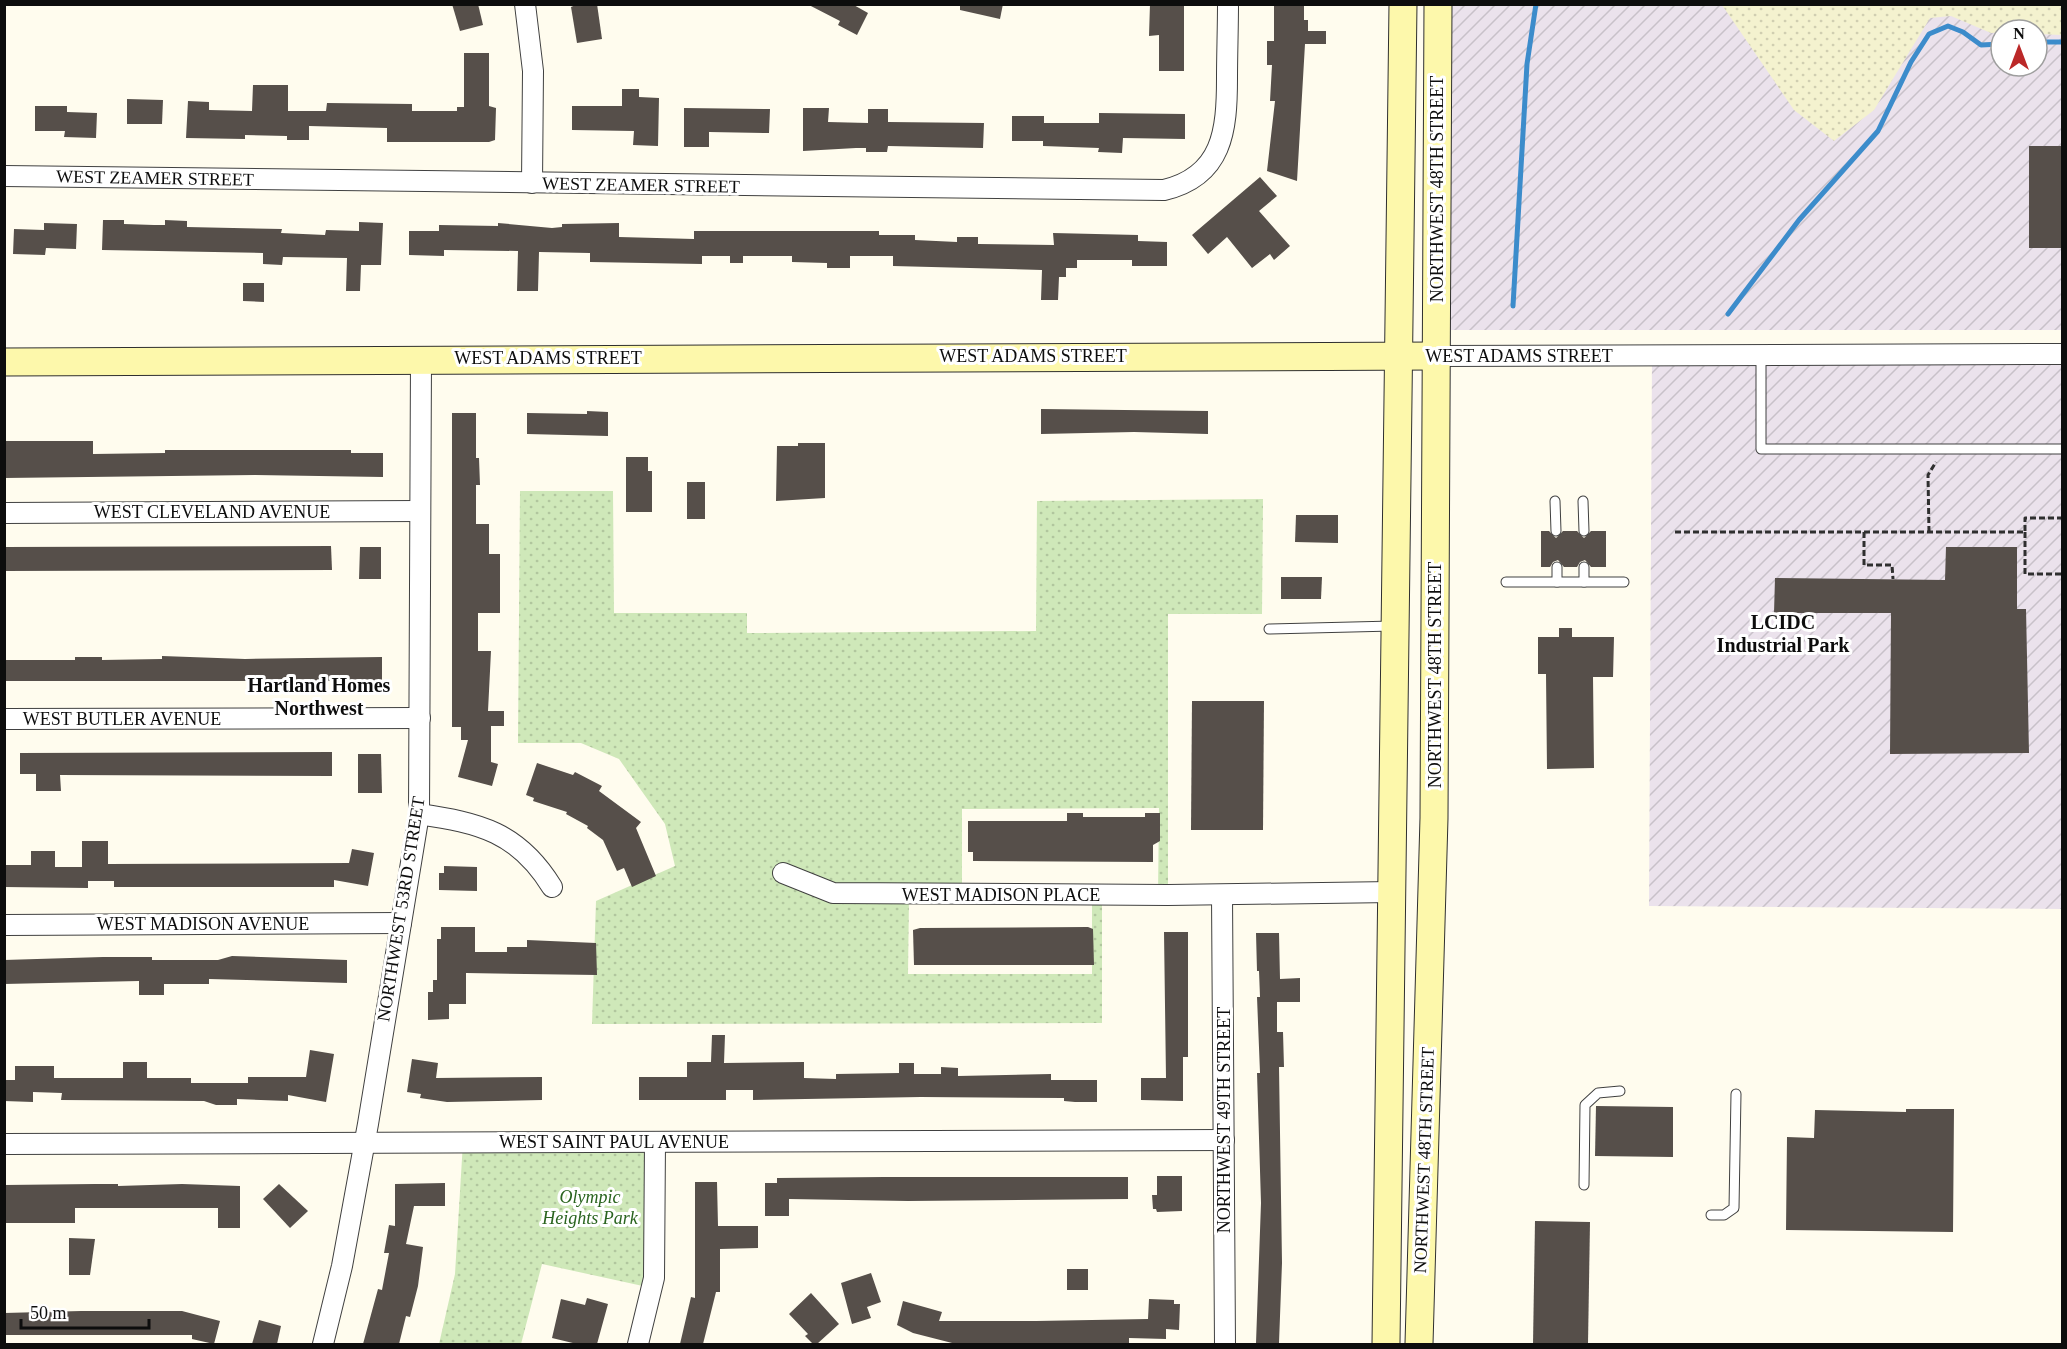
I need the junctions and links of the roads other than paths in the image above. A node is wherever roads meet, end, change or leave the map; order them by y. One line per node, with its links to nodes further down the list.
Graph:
1 (525, 4): 6 (street)
2 (1228, 4): 6 (street, WEST ZEAMER STREET)
3 (1403, 4): 8 (main road, NORTHWEST 48TH STREET)
4 (1438, 4): 10 (main road, NORTHWEST 48TH STREET)
5 (4, 176): 6 (street, WEST ZEAMER STREET)
6 (532, 183)
7 (2062, 354): 9 (street, WEST ADAMS STREET)
8 (1400, 355): 10 (main road, WEST ADAMS STREET); 11 (main road, WEST ADAMS STREET); 26 (main road, NORTHWEST 48TH STREET)
9 (1761, 355): 10 (street, WEST ADAMS STREET); 13 (lane)
10 (1437, 356): 45 (main road, NORTHWEST 48TH STREET)
11 (421, 360): 12 (main road, WEST ADAMS STREET); 16 (street, NORTHWEST 53RD STREET)
12 (4, 362)
13 (2062, 449)
14 (1555, 501): 18 (lane)
15 (1583, 501): 19 (lane)
16 (419, 511): 17 (street, WEST CLEVELAND AVENUE); 28 (street, NORTHWEST 53RD STREET)
17 (4, 513)
18 (1556, 531)
19 (1584, 531)
20 (1557, 567): 23 (lane)
21 (1584, 567): 24 (lane)
22 (1506, 582): 23 (lane)
23 (1557, 582): 24 (lane)
24 (1584, 582): 25 (lane)
25 (1624, 582)
26 (1396, 626): 27 (lane); 33 (main road, NORTHWEST 48TH STREET)
27 (1269, 629)
28 (420, 718): 29 (street, WEST BUTLER AVENUE); 30 (street, NORTHWEST 53RD STREET)
29 (4, 719)
30 (419, 814): 32 (street); 35 (street, NORTHWEST 53RD STREET)
31 (783, 873): 34 (street, WEST MADISON PLACE)
32 (552, 887)
33 (1392, 892): 34 (street); 45 (main road); 49 (main road, NORTHWEST 48TH STREET)
34 (1222, 895): 39 (street, NORTHWEST 49TH STREET)
35 (401, 923): 36 (street, WEST MADISON AVENUE); 40 (street, NORTHWEST 53RD STREET)
36 (4, 925)
37 (1620, 1091): 43 (lane)
38 (1736, 1094): 44 (lane)
39 (1224, 1140): 41 (street, WEST SAINT PAUL AVENUE); 48 (street, NORTHWEST 49TH STREET)
40 (364, 1142): 41 (street, WEST SAINT PAUL AVENUE); 42 (street, WEST SAINT PAUL AVENUE); 46 (street, NORTHWEST 53RD STREET)
41 (655, 1142): 47 (street)
42 (4, 1144)
43 (1584, 1185)
44 (1711, 1215)
45 (1422, 1217): 50 (main road, NORTHWEST 48TH STREET)
46 (323, 1344)
47 (638, 1344)
48 (1225, 1344)
49 (1386, 1344)
50 (1419, 1344)

